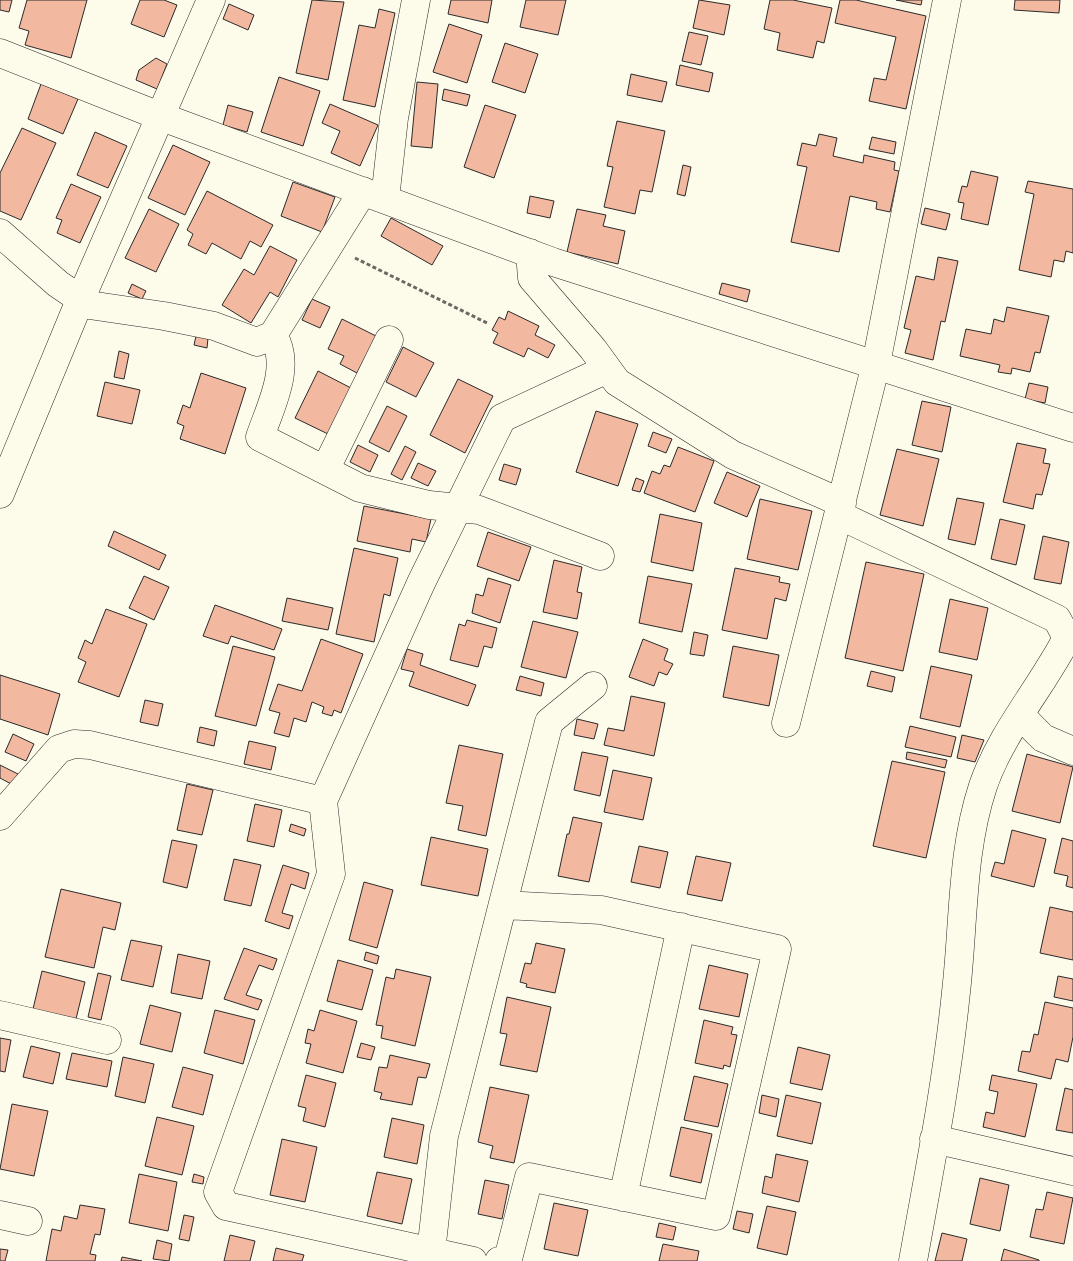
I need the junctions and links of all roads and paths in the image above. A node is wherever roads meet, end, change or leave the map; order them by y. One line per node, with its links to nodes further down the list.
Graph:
1 (211, 0): 5 (street)
2 (416, 0): 6 (street)
3 (947, 0): 14 (street)
4 (0, 53): 5 (street)
5 (162, 117): 6 (street); 10 (street)
6 (374, 195): 8 (street); 9 (street)
7 (0, 233): 10 (street)
8 (328, 244): 11 (path); 12 (street)
9 (530, 253): 14 (street); 15 (street)
10 (81, 298): 12 (street); 18 (street)
11 (487, 323)
12 (273, 335): 17 (street)
13 (389, 340): 17 (street)
14 (876, 364): 16 (street); 20 (street)
15 (608, 369): 19 (street); 20 (street)
16 (1073, 428)
17 (325, 470): 19 (street)
18 (0, 494)
19 (458, 507): 21 (street); 26 (street)
20 (840, 509): 23 (street); 24 (street)
21 (600, 556)
22 (593, 686): 28 (street)
23 (1021, 716): 25 (street); 32 (street)
24 (786, 723)
25 (1073, 750)
26 (323, 801): 27 (street); 37 (street)
27 (0, 816)
28 (503, 904): 29 (street); 37 (street)
29 (681, 927): 34 (street); 34 (street)
30 (0, 1015): 31 (street)
31 (107, 1040)
32 (934, 1139): 33 (street); 40 (street)
33 (1073, 1171)
34 (623, 1196): 38 (street)
35 (0, 1215): 36 (street)
36 (28, 1221)
37 (431, 1252): 39 (street)
38 (507, 1260)
39 (473, 1261)
40 (913, 1261)

